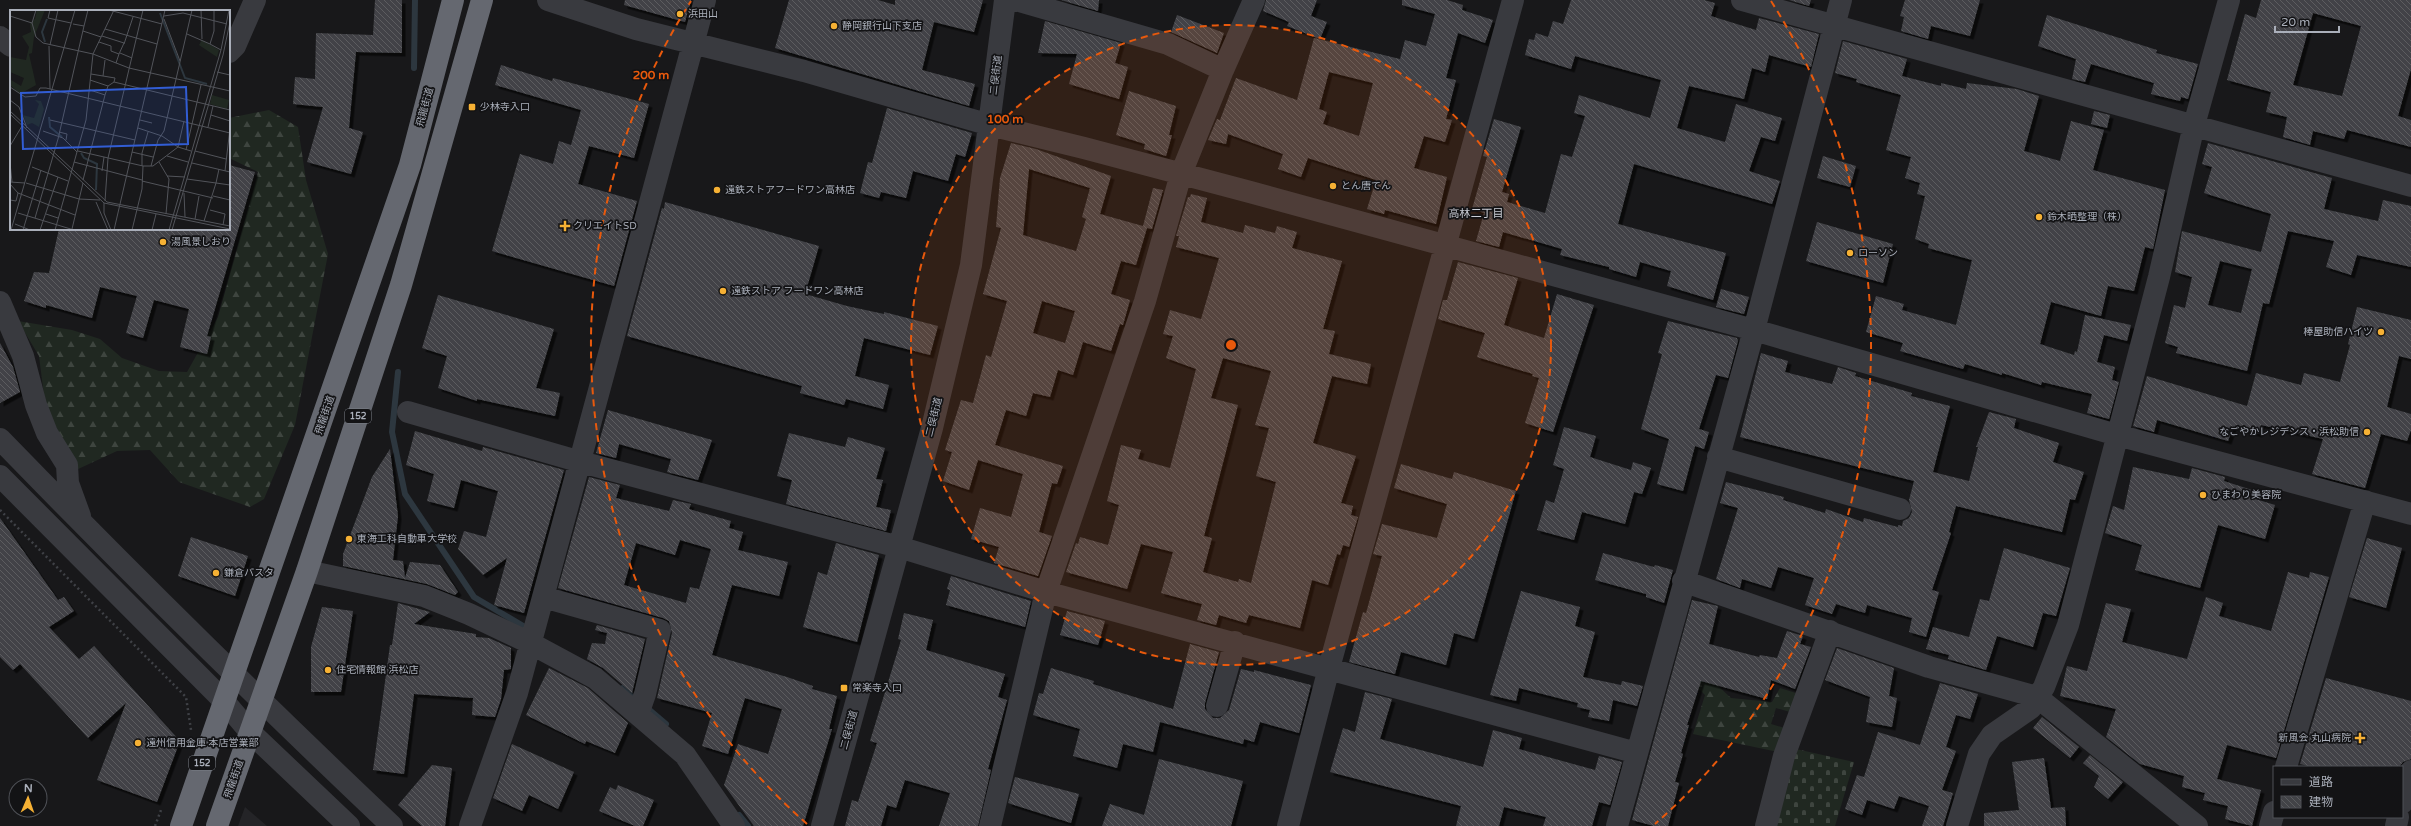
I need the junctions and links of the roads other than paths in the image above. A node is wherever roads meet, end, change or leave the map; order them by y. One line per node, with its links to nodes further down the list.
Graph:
1 (255, 0): 17 (street)
2 (453, 0): 44 (highway, 飛龍街道 / 152)
3 (482, 0): 37 (highway, 飛龍街道 / 152)
4 (548, 0): 15 (street)
5 (705, 0): 15 (street)
6 (1005, 0): 19 (street, 二俣街道)
7 (1016, 0): 18 (street)
8 (1254, 0): 18 (street)
9 (1513, 0): 23 (street)
10 (1742, 0): 13 (street)
11 (1842, 0): 13 (street)
12 (2229, 0): 20 (street)
13 (1834, 26): 20 (street); 25 (street)
14 (0, 37): 16 (street)
15 (693, 44): 19 (street); 30 (street)
16 (10, 45)
17 (230, 51)
18 (1224, 70): 21 (street)
19 (990, 125): 21 (street); 36 (street, 二俣街道)
20 (2194, 125): 22 (street); 27 (street)
21 (1181, 174): 23 (street); 39 (street)
22 (2411, 186)
23 (1444, 247): 25 (street); 43 (street)
24 (0, 302): 35 (street)
25 (1754, 330): 27 (street); 29 (street)
26 (408, 412): 30 (street)
27 (2117, 435): 32 (street); 45 (street)
28 (0, 439): 35 (street)
29 (1718, 457): 33 (street); 38 (street)
30 (581, 462): 36 (street); 40 (street)
31 (3, 486): 46 (street)
32 (2365, 501): 34 (street); 52 (street)
33 (1900, 508)
34 (2411, 514)
35 (84, 525): 44 (street)
36 (899, 548): 39 (street); 62 (street, 二俣街道)
37 (307, 570): 40 (street); 47 (highway, 飛龍街道 / 152)
38 (1683, 581): 41 (street); 51 (street)
39 (1046, 592): 42 (street); 63 (street)
40 (536, 624): 48 (street); 48 (street); 60 (street)
41 (1830, 631): 45 (street); 66 (street)
42 (1235, 642): 43 (street); 49 (street)
43 (1328, 668): 51 (street); 64 (street)
44 (235, 673): 46 (highway, 飛龍街道 / 152); 47 (street)
45 (2037, 697): 67 (street); 68 (street)
46 (223, 700): 50 (street); 56 (highway, 飛龍街道 / 152)
47 (260, 702): 50 (highway, 飛龍街道 / 152); 59 (street)
48 (641, 705): 61 (street)
49 (1217, 706)
50 (250, 732): 57 (highway, 飛龍街道 / 152); 58 (street)
51 (1637, 753): 65 (street)
52 (2286, 766)
53 (2411, 771): 54 (street)
54 (2403, 799)
55 (2273, 816): 69 (street)
56 (181, 826)
57 (217, 826)
58 (349, 826)
59 (392, 826)
60 (470, 826)
61 (734, 826)
62 (822, 826)
63 (990, 826)
64 (1288, 826)
65 (1617, 826)
66 (1766, 826)
67 (1956, 826)
68 (2197, 826)
69 (2270, 826)

